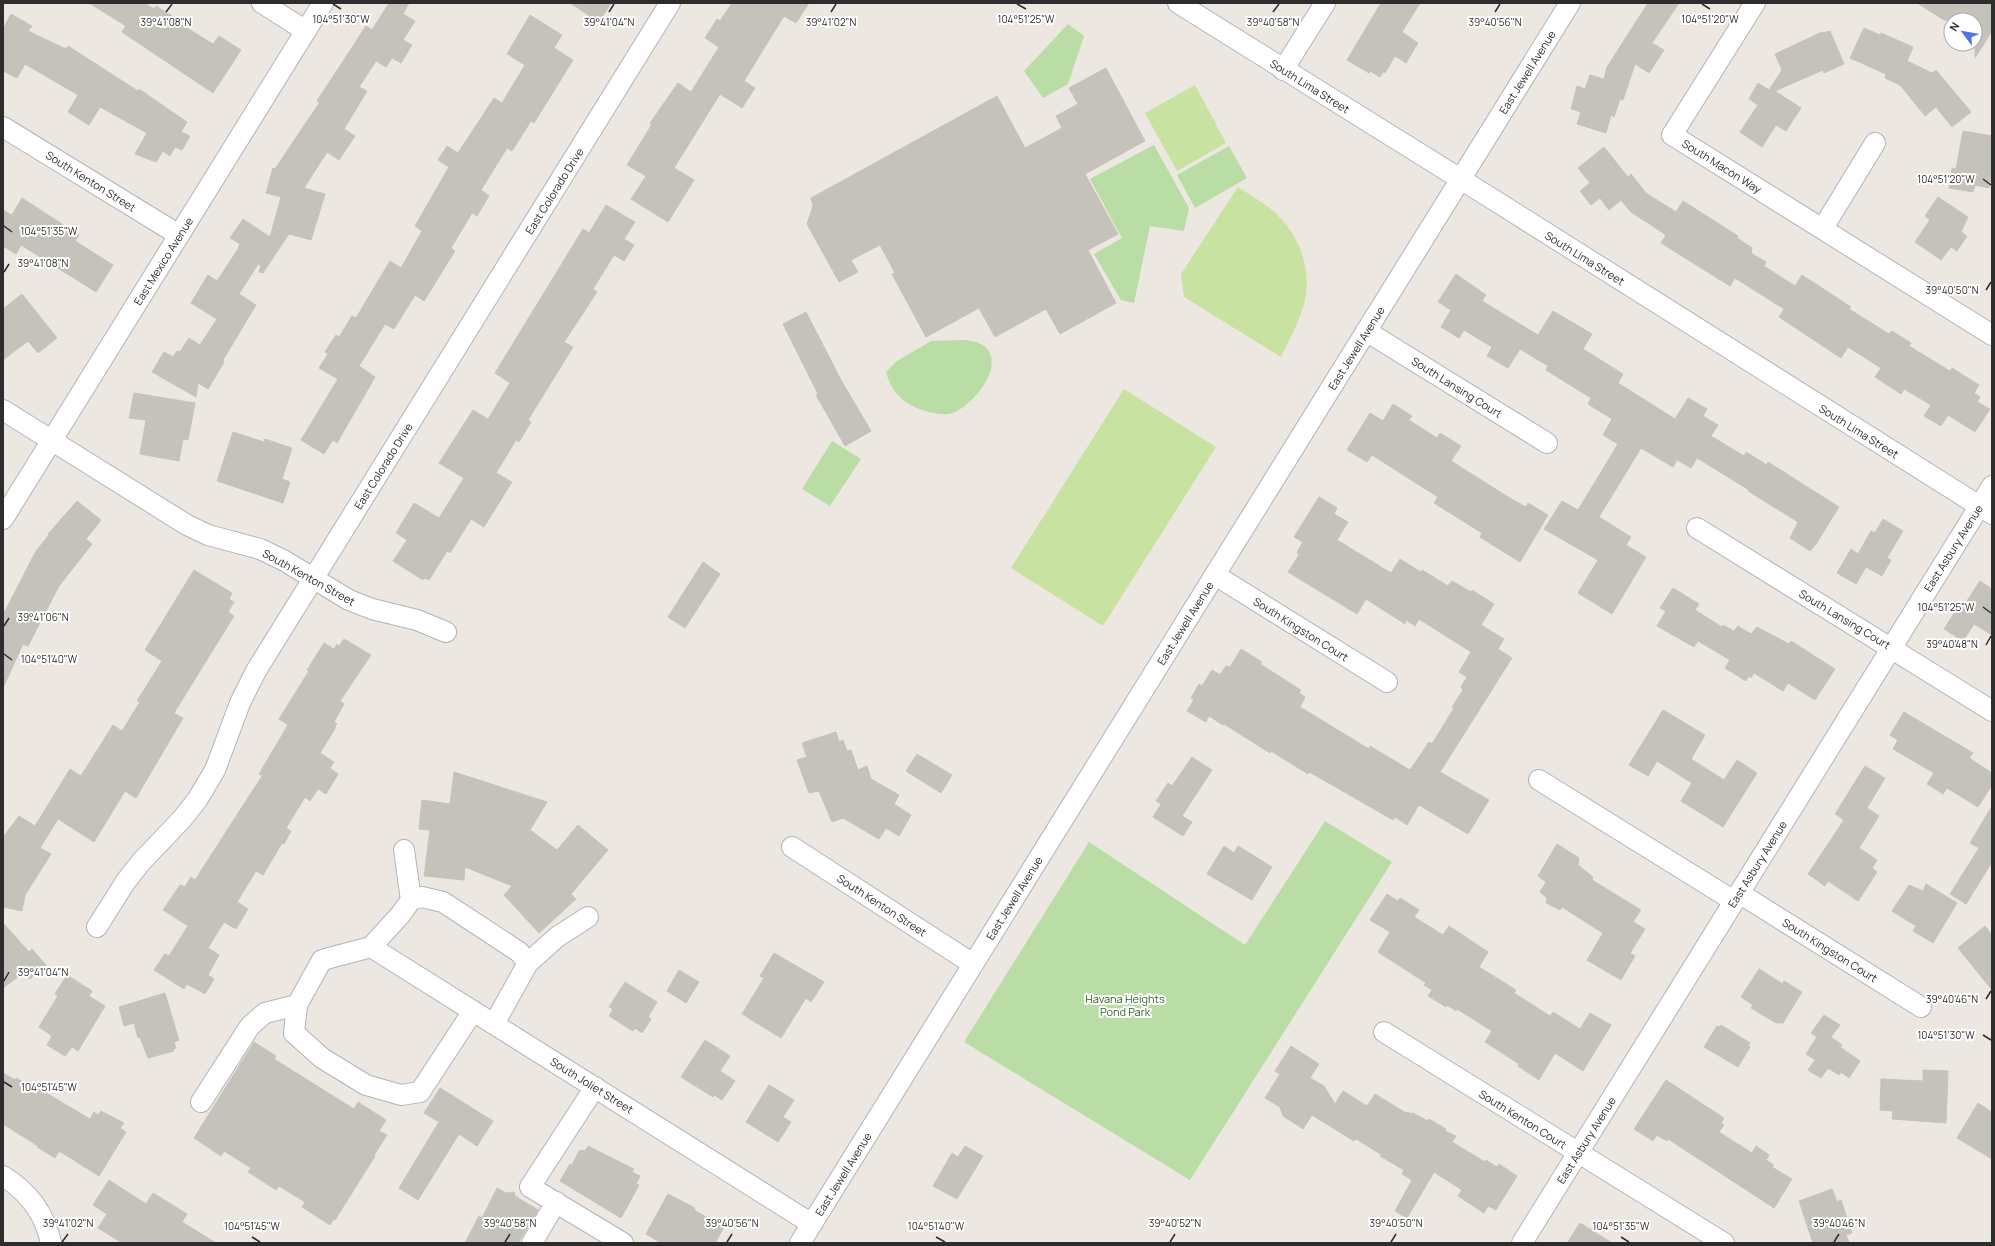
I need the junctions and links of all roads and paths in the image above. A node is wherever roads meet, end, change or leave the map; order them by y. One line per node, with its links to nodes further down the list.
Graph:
1 (262, 3): 8 (street)
2 (323, 3): 8 (street, East Mexico Avenue)
3 (670, 3): 25 (street, East Colorado Drive)
4 (1178, 3): 9 (street, South Lima Street)
5 (1325, 3): 9 (street)
6 (1570, 3): 12 (street, East Jewell Avenue)
7 (1755, 3): 13 (street, South Macon Way)
8 (306, 31): 14 (street, East Mexico Avenue)
9 (1283, 70): 12 (street, South Lima Street)
10 (3, 127): 14 (street, South Kenton Street)
11 (1875, 143): 13 (street)
12 (1461, 179): 15 (street, East Jewell Avenue); 21 (street, South Lima Street)
13 (1823, 228): 16 (street, South Macon Way)
14 (179, 235): 18 (street, East Mexico Avenue)
15 (1366, 331): 19 (street, South Lansing Court); 24 (street, East Jewell Avenue)
16 (1992, 335)
17 (3, 410): 18 (street, South Kenton Street)
18 (52, 440): 22 (street, East Mexico Avenue); 25 (street, South Kenton Street)
19 (1547, 443)
20 (1992, 486): 21 (street, East Asbury Avenue)
21 (1986, 510): 27 (street, East Asbury Avenue)
22 (3, 519)
23 (1696, 528): 27 (street, South Lansing Court)
24 (1215, 575): 28 (street, South Kingston Court); 39 (street, East Jewell Avenue)
25 (313, 579): 26 (street, South Kenton Street); 36 (street, East Colorado Drive)
26 (446, 632)
27 (1891, 647): 29 (street, South Lansing Court); 33 (street, East Asbury Avenue)
28 (1387, 682)
29 (1992, 711)
30 (1539, 780): 33 (street, South Kingston Court)
31 (792, 847): 39 (street, South Kenton Street)
32 (404, 850): 34 (street)
33 (1736, 897): 41 (street, South Kingston Court); 47 (street, East Asbury Avenue)
34 (411, 900): 37 (street); 38 (street)
35 (588, 917): 38 (street)
36 (97, 927)
37 (371, 946): 40 (street); 42 (street, South Joliet Street)
38 (528, 963): 43 (street)
39 (973, 964): 50 (street, East Jewell Avenue)
40 (296, 1005): 42 (street); 46 (street)
41 (1920, 1007)
42 (473, 1010): 43 (street, South Joliet Street)
43 (494, 1024): 45 (street, South Joliet Street)
44 (1384, 1032): 47 (street, South Kenton Court)
45 (595, 1087): 49 (street); 50 (street, South Joliet Street)
46 (201, 1102)
47 (1578, 1153): 55 (street, East Asbury Avenue); 56 (street, South Kenton Court)
48 (3, 1176): 51 (street)
49 (556, 1202): 52 (street); 53 (street)
50 (812, 1224): 54 (street, East Jewell Avenue)
51 (51, 1243)
52 (532, 1243)
53 (623, 1243)
54 (800, 1243)
55 (1522, 1243)
56 (1724, 1243)

